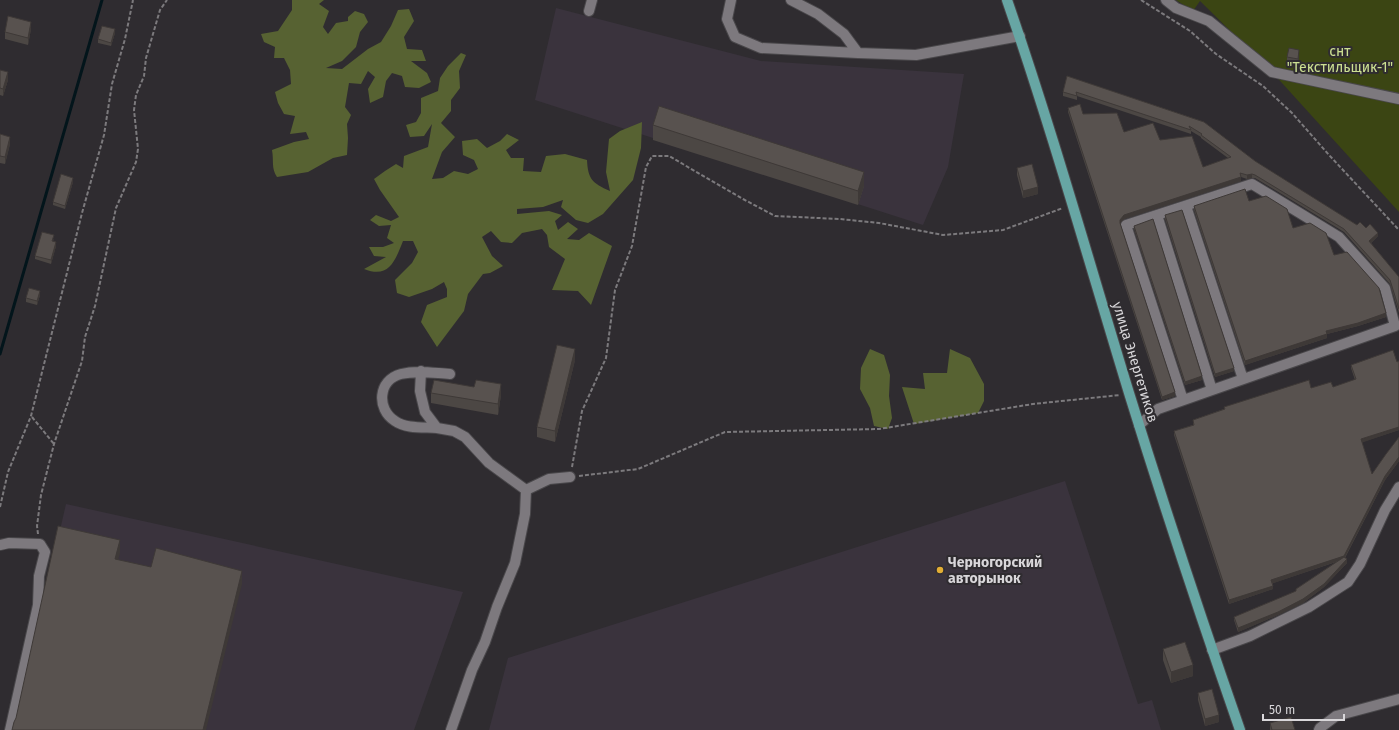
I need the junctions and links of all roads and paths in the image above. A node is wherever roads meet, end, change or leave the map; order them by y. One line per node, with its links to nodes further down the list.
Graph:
1 (132, 0): 23 (path)
2 (167, 0): 26 (path)
3 (592, 0): 9 (lane)
4 (732, 0): 11 (lane)
5 (792, 0): 11 (lane)
6 (1007, 0): 10 (main road, улица Энергетиков)
7 (1142, 0): 16 (path)
8 (1166, 0): 12 (lane)
9 (589, 11)
10 (1020, 36): 11 (lane); 13 (main road, улица Энергетиков)
11 (858, 53)
12 (1399, 99)
13 (1072, 204): 21 (main road, улица Энергетиков); 27 (path)
14 (1186, 206): 15 (lane); 19 (lane); 19 (lane)
15 (1157, 215): 20 (lane); 22 (lane)
16 (1399, 230)
17 (421, 371): 18 (lane); 25 (lane); 25 (lane)
18 (450, 374)
19 (1243, 379): 20 (lane)
20 (1212, 390): 22 (lane)
21 (1130, 394): 24 (main road, улица Энергетиков); 27 (path)
22 (1183, 400): 24 (lane)
23 (31, 416): 26 (path); 30 (path)
24 (1139, 425): 33 (main road, улица Энергетиков)
25 (437, 428): 29 (lane)
26 (54, 444): 31 (path)
27 (570, 476): 29 (lane)
28 (1399, 487): 33 (lane)
29 (526, 490): 36 (lane)
30 (0, 506)
31 (40, 544): 32 (lane); 35 (lane)
32 (0, 545)
33 (1212, 650): 37 (main road, улица Энергетиков)
34 (1399, 699): 38 (lane)
35 (10, 730)
36 (451, 730)
37 (1240, 730)
38 (1319, 730)

